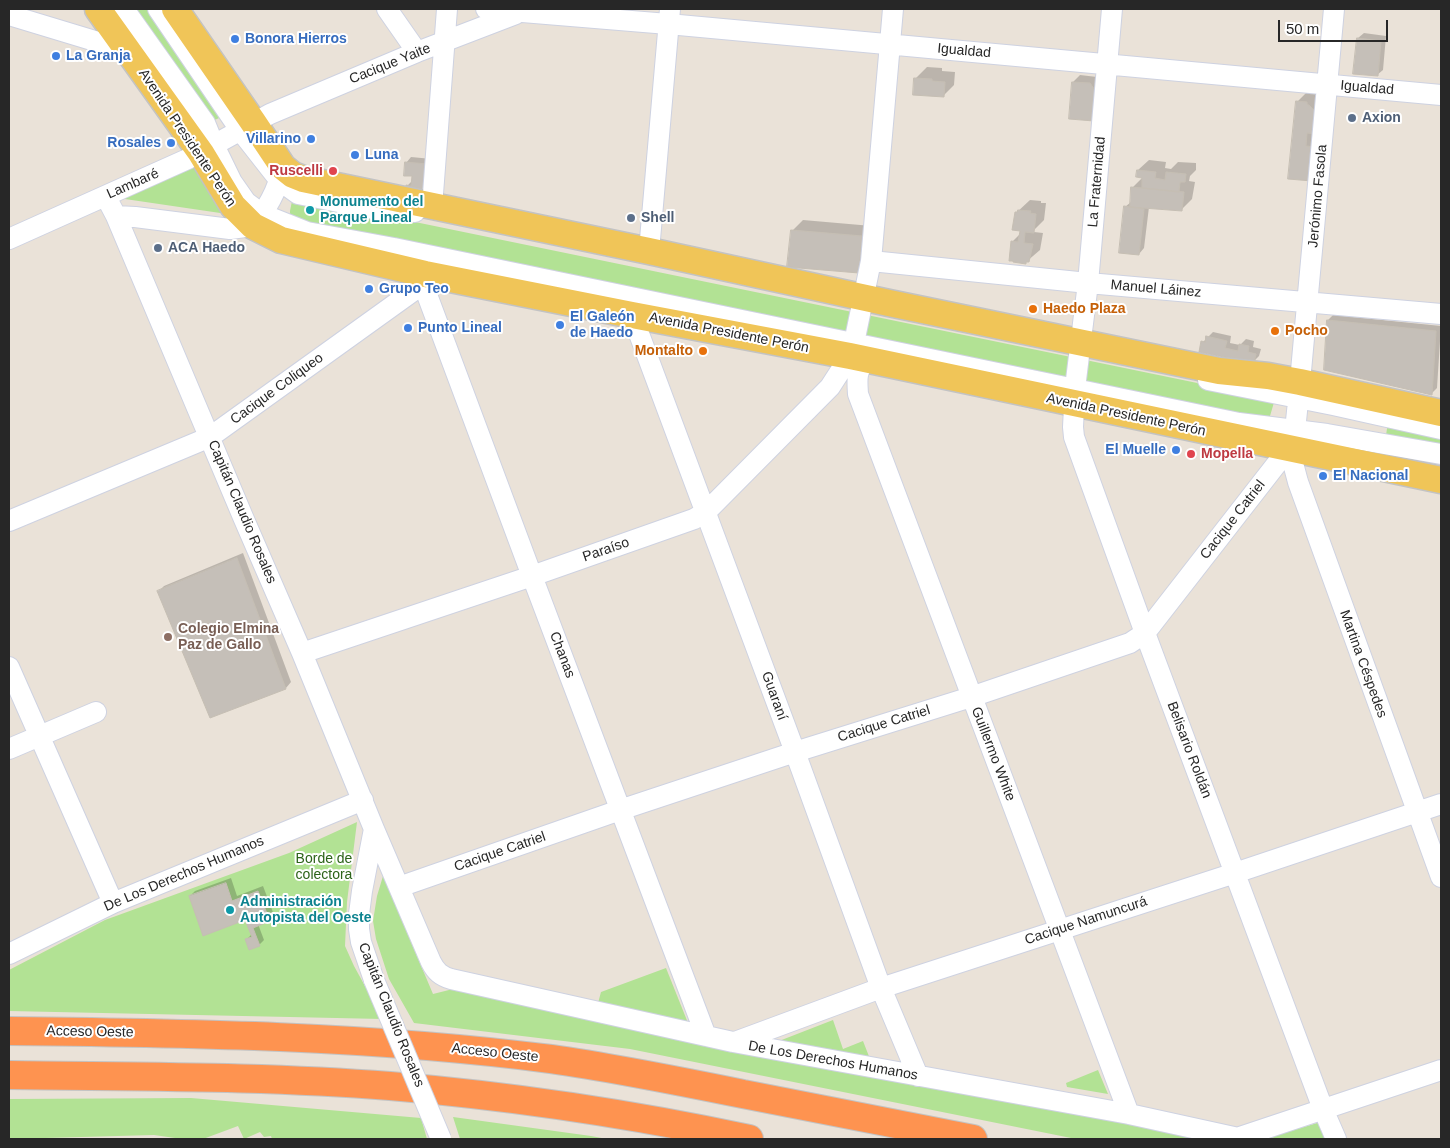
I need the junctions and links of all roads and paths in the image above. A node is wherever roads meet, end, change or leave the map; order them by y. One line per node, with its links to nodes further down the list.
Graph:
1 (98, 9): 16 (main road, Avenida Presidente Perón)
2 (124, 9): 22 (street)
3 (158, 9): 21 (street)
4 (175, 9): 21 (main road)
5 (387, 9): 17 (street)
6 (447, 9): 14 (street)
7 (486, 9): 11 (street, Igualdad)
8 (893, 9): 15 (street)
9 (1112, 9): 18 (street, La Fraternidad)
10 (1334, 9): 19 (street, Jerónimo Fasola)
11 (524, 11): 13 (street, Igualdad); 14 (street, Cacique Yaite)
12 (9, 15): 16 (street)
13 (669, 16): 15 (street, Igualdad); 29 (street)
14 (445, 42): 17 (street, Cacique Yaite); 25 (street)
15 (890, 44): 18 (street, Igualdad); 30 (street)
16 (128, 51): 22 (main road, Avenida Presidente Perón)
17 (417, 52): 21 (street, Cacique Yaite)
18 (1107, 65): 19 (street, Igualdad); 32 (street, La Fraternidad)
19 (1328, 85): 20 (street, Igualdad); 34 (street, Jerónimo Fasola)
20 (1441, 95)
21 (247, 126): 22 (street, Lambaré); 23 (main road)
22 (207, 149): 24 (street, Lambaré); 27 (main road, Avenida Presidente Perón)
23 (281, 174): 25 (main road); 27 (street); 33 (street)
24 (106, 197): 26 (street, Capitán Claudio Rosales); 28 (street, Lambaré)
25 (432, 207): 29 (main road)
26 (116, 216): 27 (street); 45 (street, Capitán Claudio Rosales)
27 (257, 220): 31 (main road, Avenida Presidente Perón); 38 (street)
28 (9, 239)
29 (649, 251): 33 (main road)
30 (871, 261): 32 (street, Manuel Láinez); 33 (street)
31 (424, 279): 36 (main road, Avenida Presidente Perón); 45 (street, Cacique Coliqueo); 51 (street, Chanas)
32 (1088, 283): 34 (street, Manuel Láinez); 37 (street, La Fraternidad)
33 (863, 301): 37 (main road); 38 (street)
34 (1308, 303): 35 (street, Manuel Láinez); 40 (street, Jerónimo Fasola)
35 (1441, 314)
36 (632, 315): 38 (main road, Avenida Presidente Perón); 49 (street, Guaraní)
37 (1081, 348): 40 (main road); 42 (street, Belisario Roldán)
38 (857, 353): 39 (street, Paraíso); 41 (street, Guillermo White); 42 (main road, Avenida Presidente Perón)
39 (830, 387): 41 (street); 49 (street, Paraíso)
40 (1299, 390): 43 (main road); 44 (street); 46 (street, Jerónimo Fasola)
41 (858, 394): 55 (street, Guillermo White)
42 (1075, 396): 46 (main road, Avenida Presidente Perón); 52 (street, Belisario Roldán)
43 (1441, 413)
44 (1441, 429)
45 (210, 437): 50 (street, Cacique Coliqueo); 53 (street, Capitán Claudio Rosales)
46 (1292, 439): 47 (street); 48 (main road, Avenida Presidente Perón); 52 (street, Cacique Catriel); 63 (street, Martina Céspedes)
47 (1441, 454)
48 (1441, 480)
49 (706, 512): 51 (street, Paraíso); 59 (street, Guaraní)
50 (9, 521)
51 (532, 576): 53 (street, Paraíso); 62 (street, Chanas)
52 (1144, 633): 55 (street, Cacique Catriel); 65 (street, Belisario Roldán)
53 (302, 653): 60 (street, Capitán Claudio Rosales)
54 (9, 667): 57 (street)
55 (971, 697): 59 (street, Cacique Catriel); 69 (street, Guillermo White)
56 (96, 712): 57 (street)
57 (40, 736): 58 (street); 68 (street)
58 (9, 749)
59 (795, 752): 62 (street, Cacique Catriel); 72 (street, Guaraní)
60 (363, 800): 64 (street, Capitán Claudio Rosales); 68 (street, De Los Derechos Humanos)
61 (1441, 804): 63 (street, Cacique Namuncurá)
62 (620, 810): 67 (street, Cacique Catriel); 74 (street, Chanas)
63 (1417, 812): 65 (street, Cacique Namuncurá); 66 (street, Martina Céspedes)
64 (374, 829): 67 (street, Capitán Claudio Rosales); 81 (street, Capitán Claudio Rosales, bridge)
65 (1235, 873): 69 (street, Cacique Namuncurá); 79 (street, Belisario Roldán)
66 (1441, 877)
67 (399, 887): 71 (street, Capitán Claudio Rosales)
68 (113, 903): 70 (street, De Los Derechos Humanos)
69 (1060, 929): 72 (street, Cacique Namuncurá); 80 (street, Guillermo White)
70 (9, 954)
71 (431, 962): 74 (street, De Los Derechos Humanos)
72 (881, 988): 75 (street, Cacique Namuncurá); 78 (street, Guaraní)
73 (9, 1031): 83 (highway, Acceso Oeste)
74 (706, 1036): 75 (street, De Los Derechos Humanos)
75 (733, 1042): 78 (street, De Los Derechos Humanos)
76 (1441, 1070): 79 (street)
77 (9, 1075): 82 (highway)
78 (918, 1076): 80 (street, De Los Derechos Humanos)
79 (1323, 1109): 84 (street); 85 (street, Belisario Roldán)
80 (1129, 1114): 84 (street, De Los Derechos Humanos)
81 (441, 1139)
82 (749, 1139)
83 (973, 1139)
84 (1240, 1139)
85 (1336, 1139)

